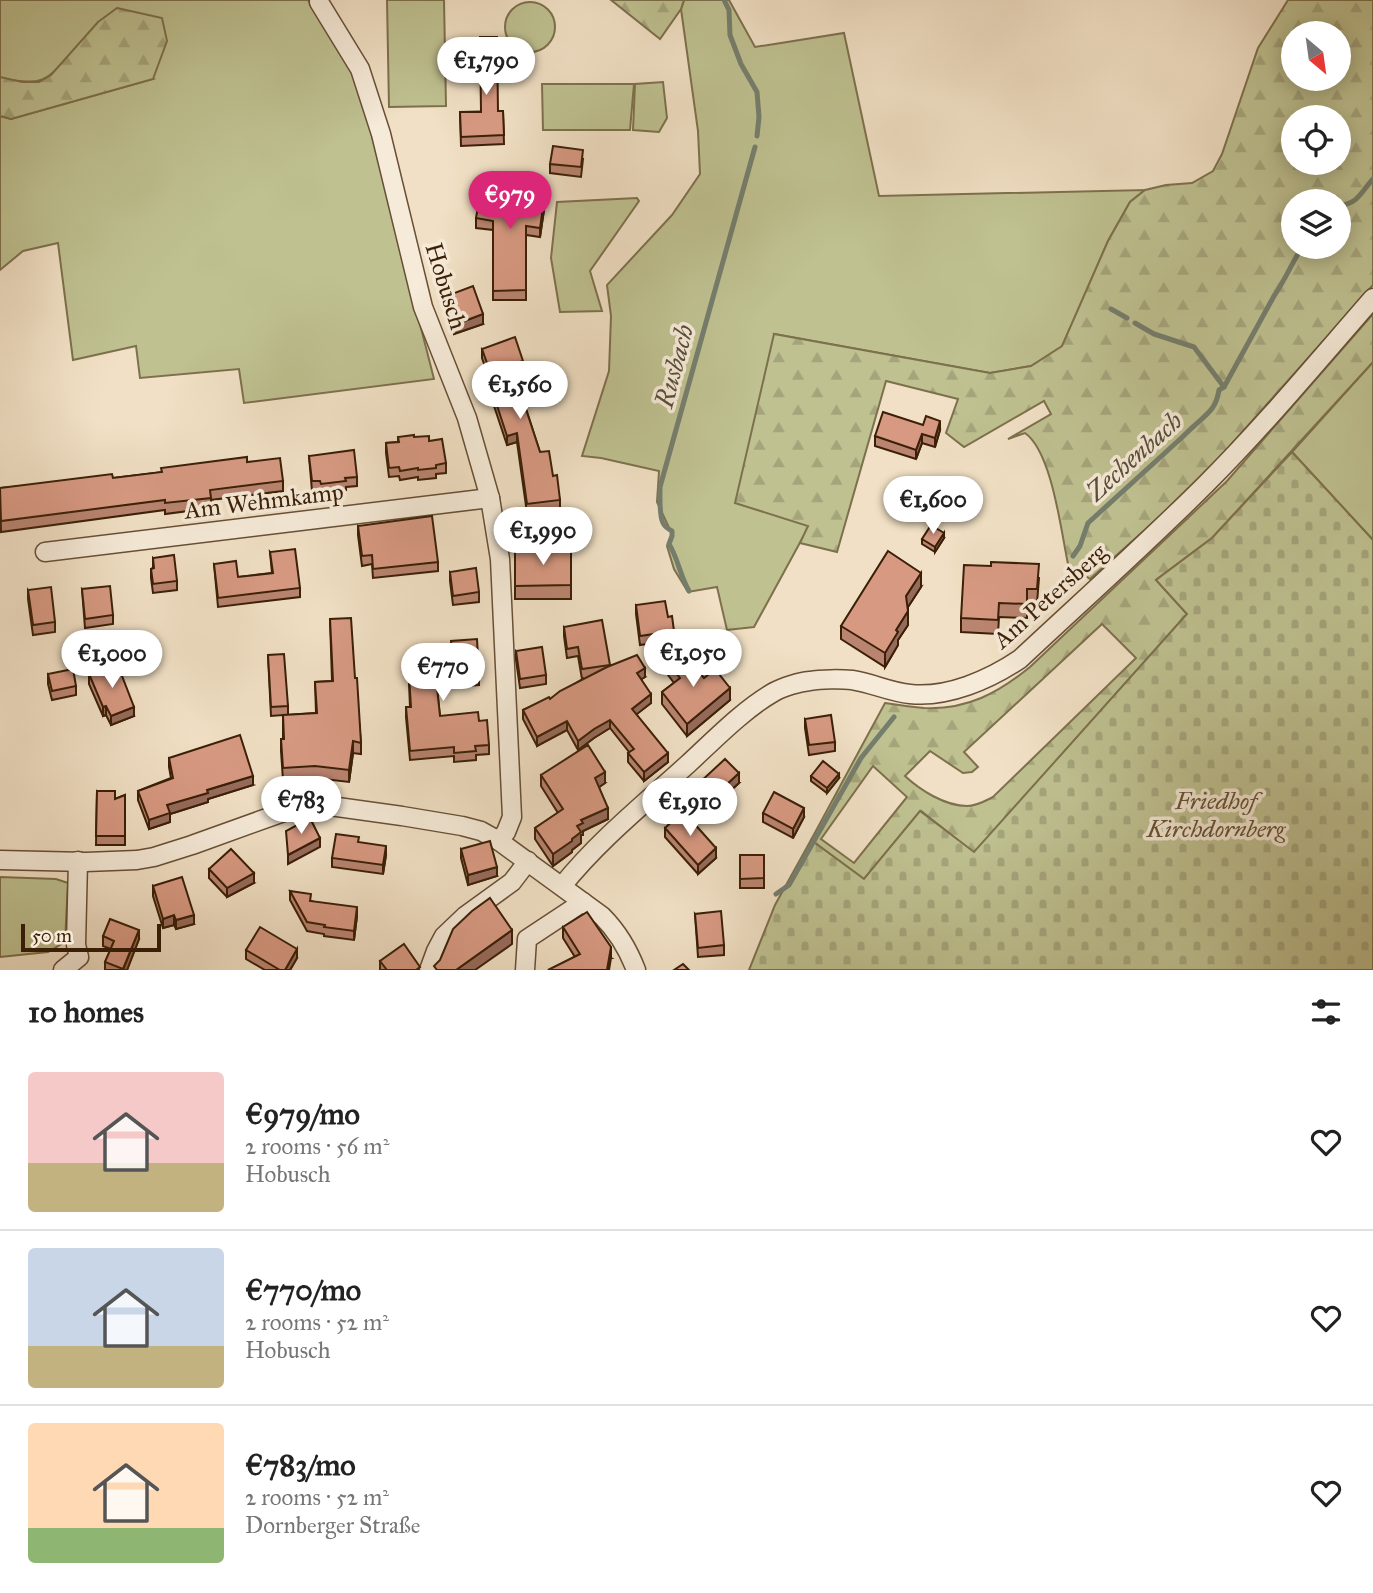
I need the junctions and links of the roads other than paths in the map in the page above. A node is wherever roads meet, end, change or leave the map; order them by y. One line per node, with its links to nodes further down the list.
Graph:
1 (319, 2): 3 (street, Hobusch)
2 (1373, 298): 9 (street, Am Petersberg)
3 (490, 498): 4 (street, Am Wehmkamp); 5 (street, Hobusch)
4 (44, 552)
5 (499, 841): 7 (street); 8 (street)
6 (0, 860): 8 (street)
7 (528, 861): 9 (street); 12 (street)
8 (78, 862): 11 (street)
9 (562, 887): 10 (street)
10 (583, 902): 13 (street); 14 (street)
11 (63, 970)
12 (429, 970)
13 (525, 970)
14 (636, 970)

